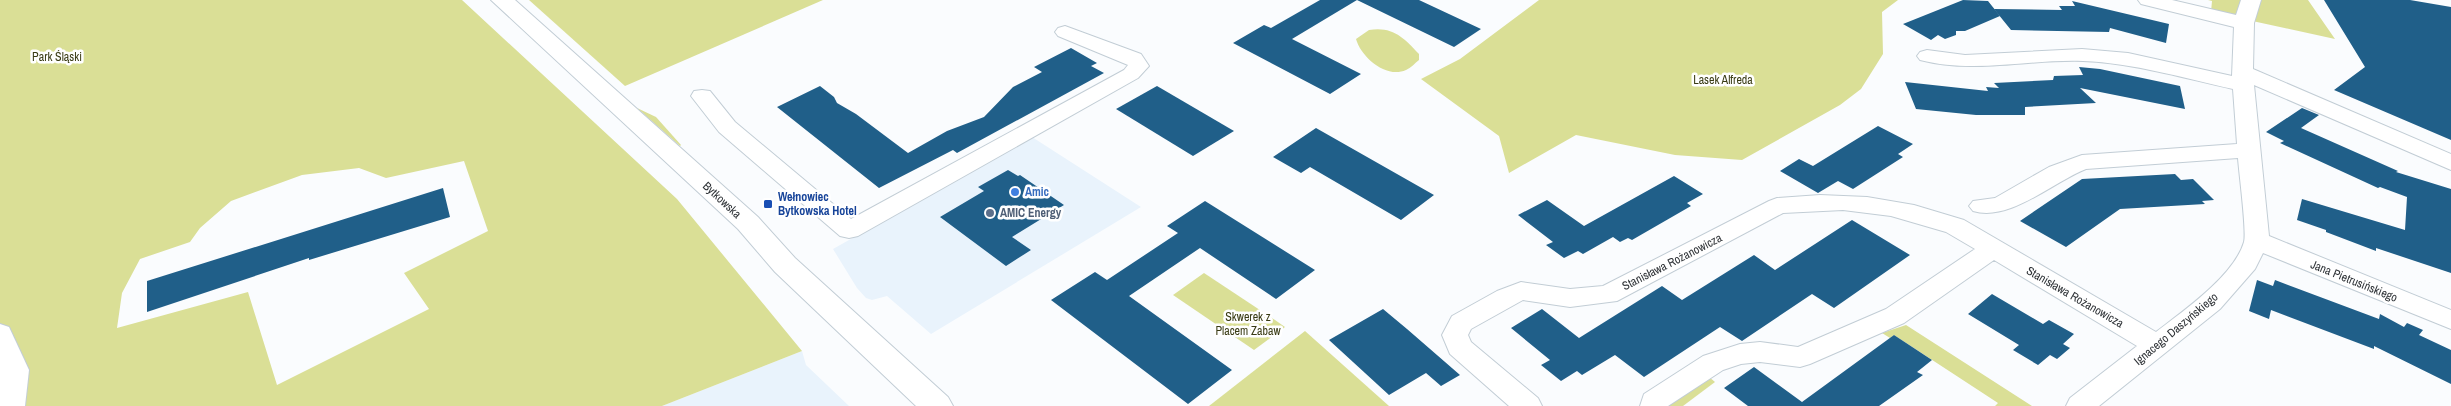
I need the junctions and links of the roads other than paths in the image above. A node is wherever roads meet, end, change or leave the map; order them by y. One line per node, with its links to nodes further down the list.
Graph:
1 (502, 0): 18 (street, Bytkowska)
2 (2148, 0): 4 (street)
3 (2251, 0): 4 (street)
4 (2244, 23): 7 (street)
5 (1065, 32): 8 (street)
6 (1927, 56): 7 (street)
7 (2242, 78): 9 (street); 10 (street)
8 (702, 96)
9 (2248, 150): 11 (street); 12 (street)
10 (2451, 163)
11 (1981, 206)
12 (2257, 241): 14 (street, Jana Pietrusińskiego); 16 (street, Ignacego Daszyńskiego)
13 (1993, 249): 16 (street, Stanisława Rożanowicza); 19 (street, Stanisława Rożanowicza); 20 (street)
14 (2451, 320)
15 (0, 334): 17 (street)
16 (2156, 345): 21 (street, Ignacego Daszyńskiego)
17 (11, 406)
18 (937, 406)
19 (1528, 406)
20 (1654, 406)
21 (2080, 406)

